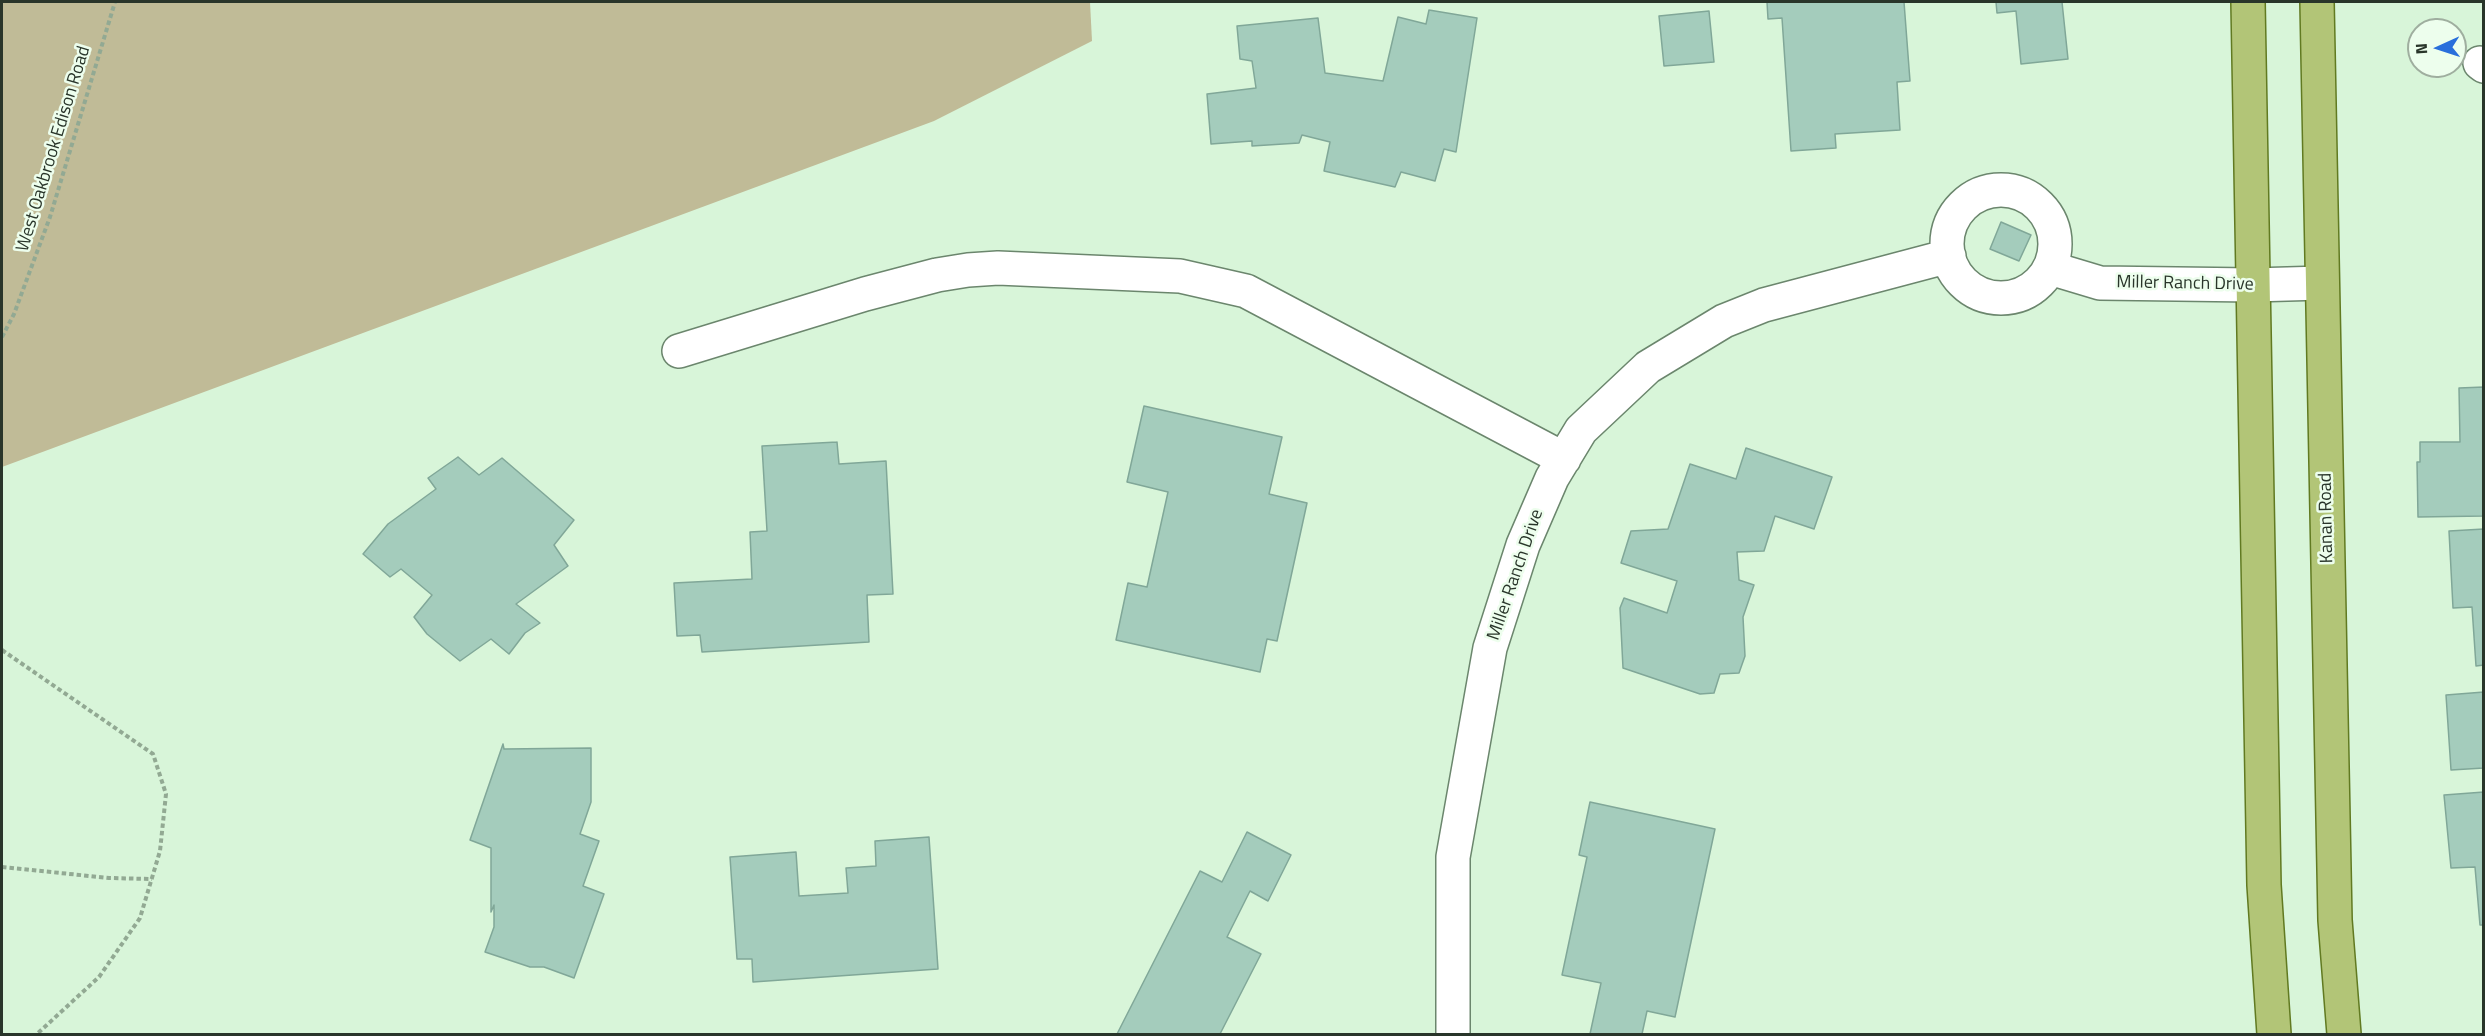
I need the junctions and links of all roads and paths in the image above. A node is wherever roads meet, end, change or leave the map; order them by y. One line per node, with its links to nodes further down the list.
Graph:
1 (116, 2): 8 (path, West Oakbrook Edison Road)
2 (2248, 2): 7 (main road)
3 (2316, 2): 6 (main road, Kanan Road)
4 (1949, 256): 5 (street); 5 (street); 10 (street, Miller Ranch Drive)
5 (2050, 268): 7 (street, Miller Ranch Drive)
6 (2322, 283): 7 (street, Miller Ranch Drive); 17 (main road, Kanan Road)
7 (2253, 285): 16 (main road)
8 (2, 337)
9 (679, 351): 10 (street)
10 (1564, 459): 15 (street, Miller Ranch Drive)
11 (2, 650): 13 (path)
12 (2, 867): 13 (path)
13 (152, 879): 14 (path)
14 (37, 1035)
15 (1453, 1035)
16 (2274, 1035)
17 (2344, 1035)

